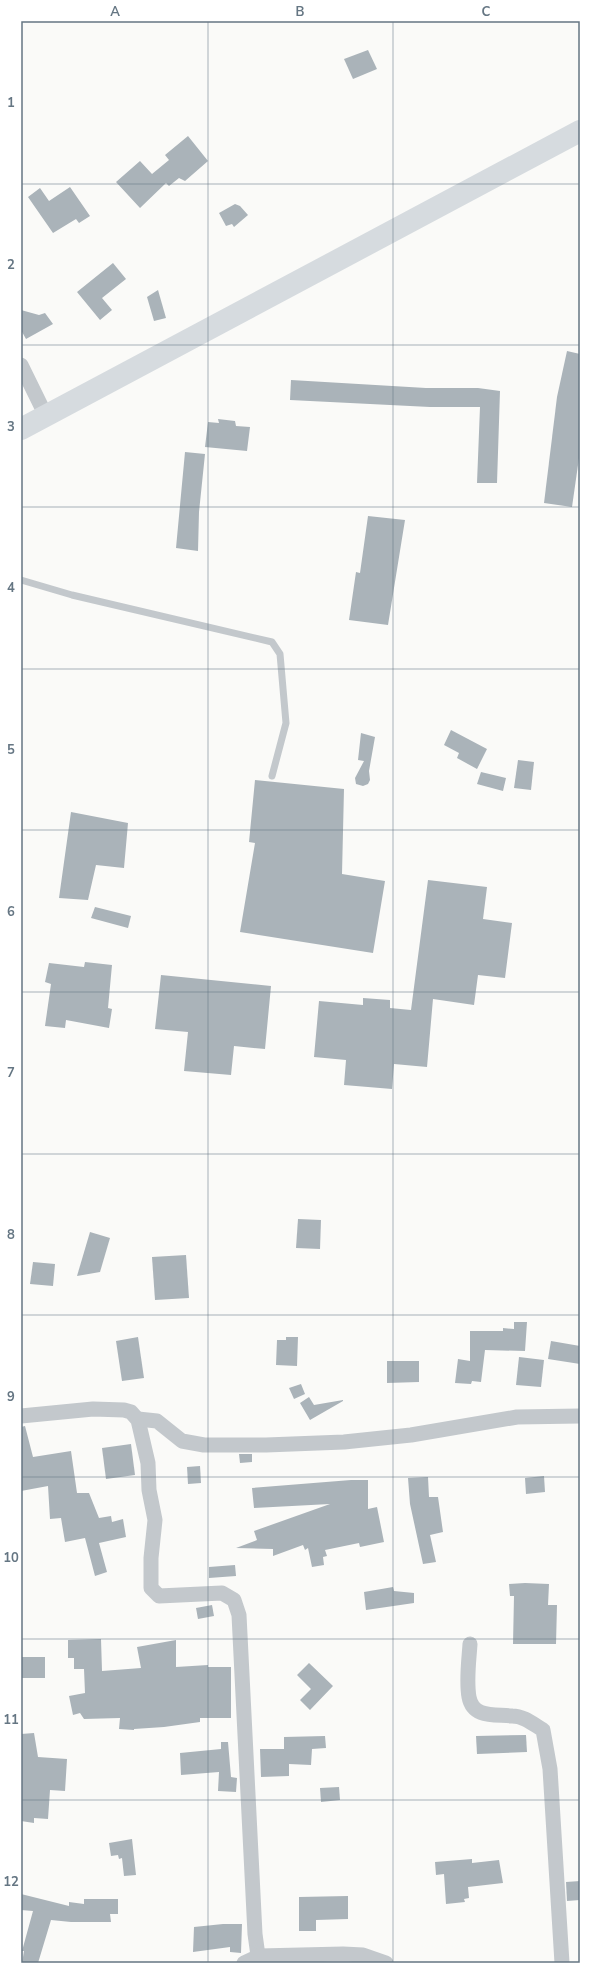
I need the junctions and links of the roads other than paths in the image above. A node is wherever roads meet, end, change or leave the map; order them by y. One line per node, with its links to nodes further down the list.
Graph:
1 (580, 131): 3 (highway)
2 (21, 364): 3 (street)
3 (46, 416): 4 (highway)
4 (21, 429)
5 (21, 580): 6 (lane)
6 (272, 776)
7 (21, 1416): 9 (street)
8 (580, 1416): 9 (street)
9 (138, 1419): 11 (street)
10 (470, 1644): 14 (street)
11 (259, 1960): 12 (street); 13 (street)
12 (244, 1963)
13 (386, 1963)
14 (562, 1963)

